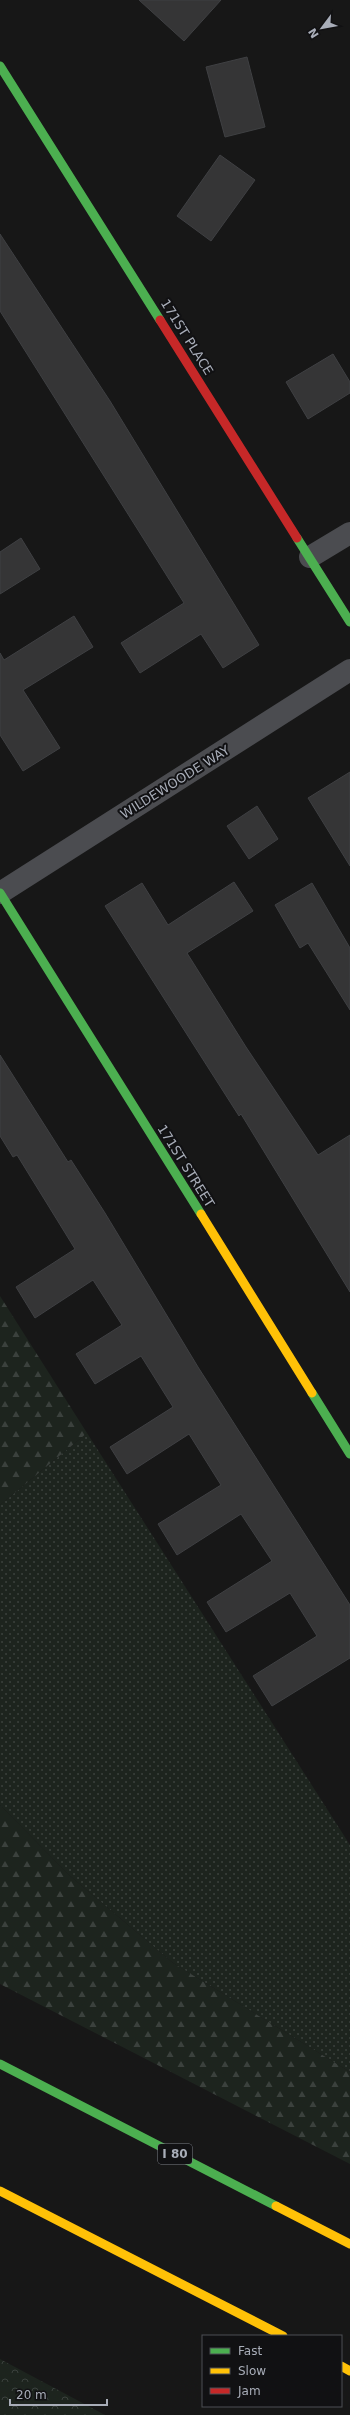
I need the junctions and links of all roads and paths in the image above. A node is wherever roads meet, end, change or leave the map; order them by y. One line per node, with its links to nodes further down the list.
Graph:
1 (0, 66): 3 (main road, 171ST PLACE)
2 (350, 533): 3 (street)
3 (310, 557): 4 (main road, 171ST PLACE)
4 (350, 622)
5 (350, 670): 6 (street, WILDEWOODE WAY)
6 (0, 893): 7 (main road, 171ST STREET)
7 (350, 1454)
8 (0, 2064): 10 (main road, I 80)
9 (0, 2191): 11 (main road)
10 (350, 2244)
11 (280, 2335)

